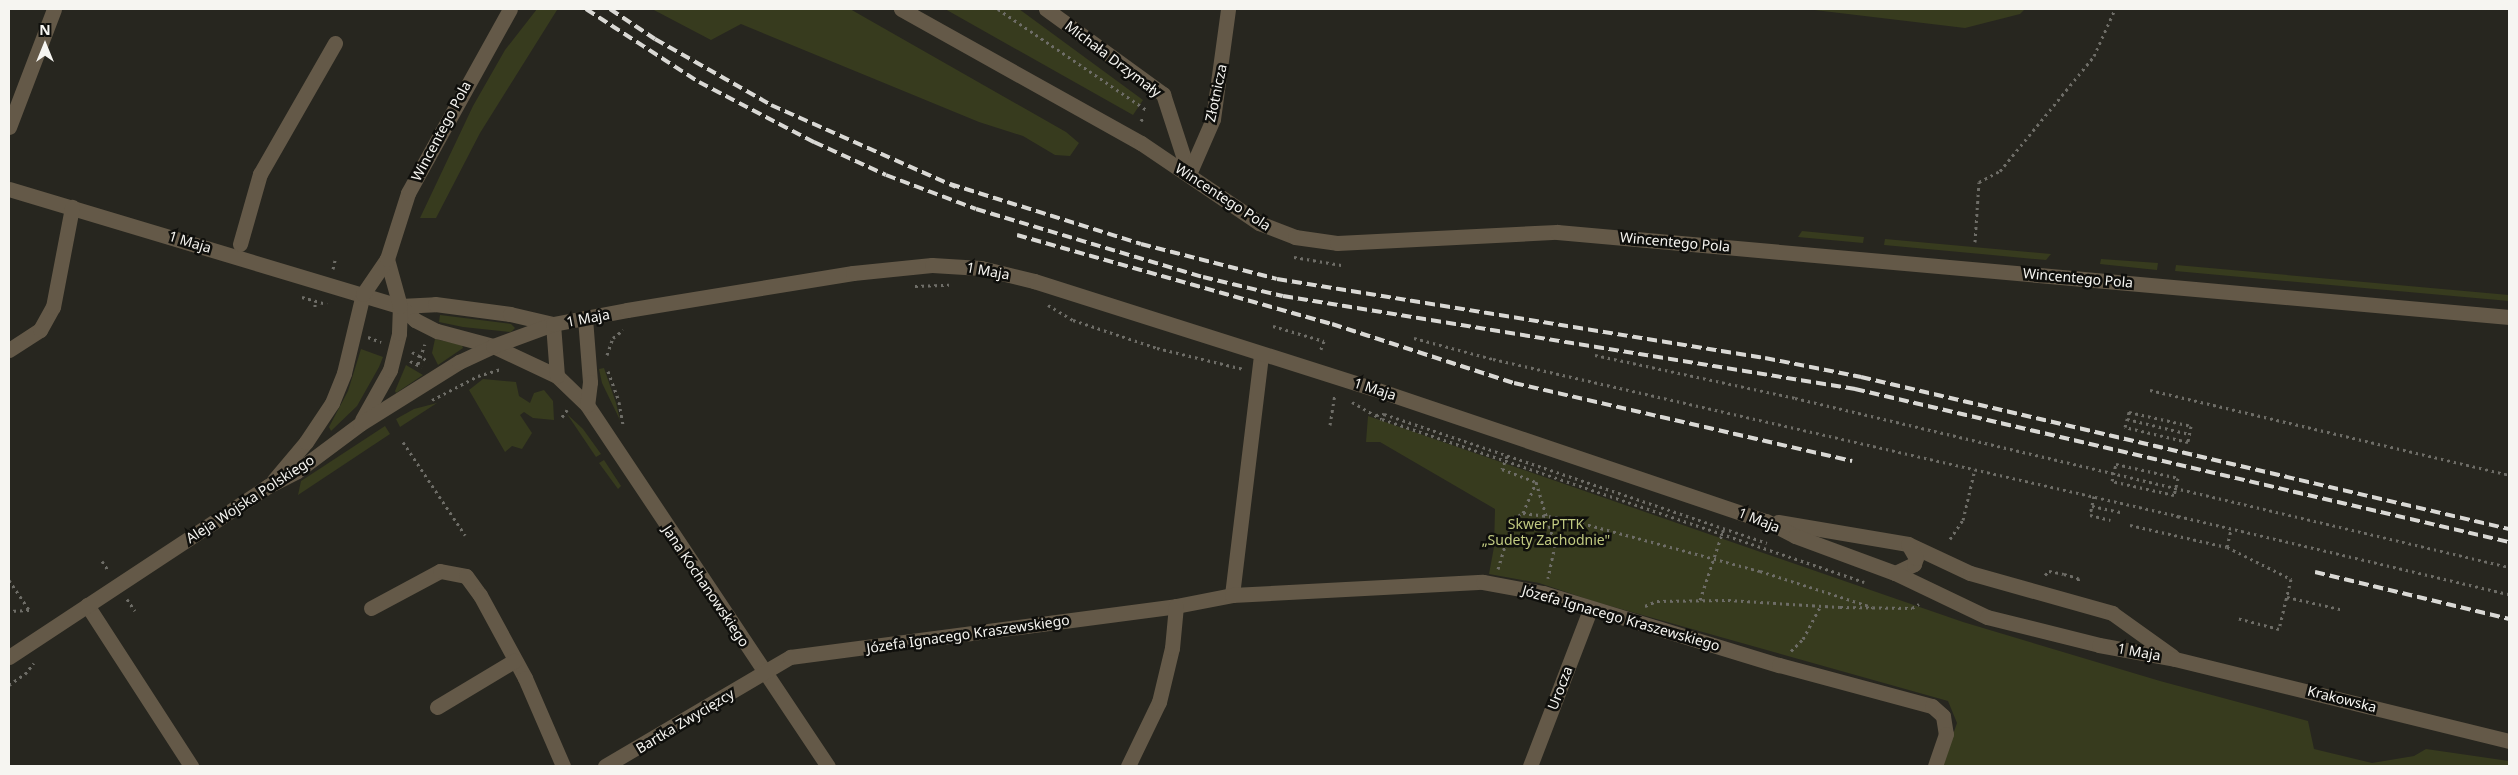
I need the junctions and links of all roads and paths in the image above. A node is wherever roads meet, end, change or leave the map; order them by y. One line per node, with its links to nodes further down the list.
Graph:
1 (54, 9): 12 (street)
2 (510, 9): 19 (street, Wincentego Pola)
3 (901, 9): 13 (street, Wincentego Pola)
4 (998, 9): 9 (path)
5 (1046, 9): 13 (street, Michała Drzymały)
6 (1228, 9): 13 (street, Złotnicza)
7 (2115, 9): 16 (path)
8 (335, 43): 17 (street)
9 (1148, 111)
10 (1144, 116): 11 (path)
11 (1141, 121)
12 (9, 127)
13 (1189, 174): 28 (street, Wincentego Pola)
14 (9, 189): 15 (street, 1 Maja)
15 (72, 208): 23 (street, 1 Maja); 39 (street)
16 (1975, 242)
17 (240, 244)
18 (1294, 257): 20 (path)
19 (386, 259): 23 (street, Wincentego Pola); 27 (street)
20 (1342, 265)
21 (960, 285): 22 (path)
22 (911, 286)
23 (363, 294): 27 (street, 1 Maja); 69 (street, Wincentego Pola)
24 (300, 296): 26 (path)
25 (1043, 302): 46 (path)
26 (334, 306)
27 (400, 306): 30 (street, 1 Maja); 37 (street, 1 Maja); 59 (street)
28 (2509, 317)
29 (585, 318): 30 (street, 1 Maja); 41 (street, 1 Maja); 55 (street)
30 (552, 324): 37 (street, 1 Maja); 50 (street)
31 (1272, 326): 38 (path)
32 (629, 327): 44 (path)
33 (366, 336): 36 (path)
34 (428, 337): 42 (path)
35 (1414, 338): 65 (path)
36 (386, 344)
37 (493, 346): 50 (street, Jana Kochanowskiego); 59 (street, Aleja Wojska Polskiego)
38 (1321, 349)
39 (9, 350)
40 (409, 351): 42 (path)
41 (1261, 354): 76 (street, 1 Maja); 99 (street)
42 (421, 355): 45 (path); 47 (path)
43 (1595, 355): 66 (path)
44 (606, 360)
45 (418, 364)
46 (1230, 366)
47 (434, 367)
48 (607, 367): 54 (path)
49 (509, 369): 53 (path)
50 (557, 376): 55 (street, Jana Kochanowskiego)
51 (2150, 390): 67 (path)
52 (1335, 395): 60 (path)
53 (443, 397)
54 (619, 402)
55 (587, 405): 119 (street, Jana Kochanowskiego)
56 (564, 406): 57 (path)
57 (562, 417)
58 (2127, 419): 61 (path); 61 (path); 61 (path)
59 (360, 424): 69 (street, Aleja Wojska Polskiego)
60 (1330, 424)
61 (2189, 434)
62 (403, 442): 82 (path)
63 (1507, 456): 64 (path); 64 (path); 79 (path)
64 (1505, 461): 68 (path); 81 (path)
65 (1975, 469): 71 (path); 83 (path)
66 (2114, 472): 70 (path); 70 (path); 70 (path)
67 (2509, 475)
68 (1536, 482): 74 (path); 75 (path)
69 (268, 486): 105 (street, Aleja Wojska Polskiego)
70 (2176, 487): 88 (path)
71 (2094, 496): 72 (path); 80 (path)
72 (2092, 506): 73 (path); 77 (path)
73 (2121, 512)
74 (1523, 513): 75 (path); 89 (path)
75 (1547, 515): 86 (path); 95 (path)
76 (1766, 520): 84 (street); 92 (street, 1 Maja)
77 (2110, 520)
78 (2130, 524): 85 (path)
79 (1724, 528): 81 (path); 81 (path)
80 (2231, 529): 85 (path); 98 (path)
81 (1722, 534): 86 (path)
82 (465, 535)
83 (1950, 539)
84 (1908, 544): 92 (street); 116 (street)
85 (2227, 548): 101 (path)
86 (1714, 559): 102 (path); 108 (path)
87 (102, 561): 91 (path)
88 (2509, 567)
89 (1498, 569)
90 (2065, 569): 93 (path)
91 (110, 573)
92 (1895, 573): 116 (street, 1 Maja)
93 (2064, 574): 94 (path); 97 (path)
94 (2046, 575)
95 (1548, 578)
96 (9, 580): 112 (path)
97 (2079, 582)
98 (2509, 594)
99 (1232, 595): 107 (street, Józefa Ignacego Kraszewskiego); 110 (street, Józefa Ignacego Kraszewskiego)
100 (126, 596): 113 (path)
101 (2287, 597): 111 (path); 114 (path)
102 (1700, 600): 103 (path); 106 (path)
103 (1657, 601)
104 (1920, 604): 108 (path)
105 (88, 605): 115 (street, Aleja Wojska Polskiego); 124 (street)
106 (1821, 605): 108 (path); 118 (path)
107 (1176, 606): 119 (street, Józefa Ignacego Kraszewskiego); 128 (street)
108 (1872, 607)
109 (370, 608): 117 (street)
110 (1590, 610): 118 (street, Józefa Ignacego Kraszewskiego); 129 (street, Urocza)
111 (2344, 610)
112 (9, 611)
113 (135, 611)
114 (2237, 618)
115 (9, 657)
116 (2175, 659): 123 (street, Krakowska)
117 (514, 661): 122 (street); 125 (street)
118 (1779, 665): 130 (street, Józefa Ignacego Kraszewskiego)
119 (763, 673): 126 (street, Bartka Zwycięzcy); 127 (street, Jana Kochanowskiego)
120 (26, 676): 121 (path)
121 (9, 688)
122 (437, 707)
123 (2509, 741)
124 (191, 766)
125 (563, 766)
126 (605, 766)
127 (828, 766)
128 (1128, 766)
129 (1530, 766)
130 (1935, 766)

